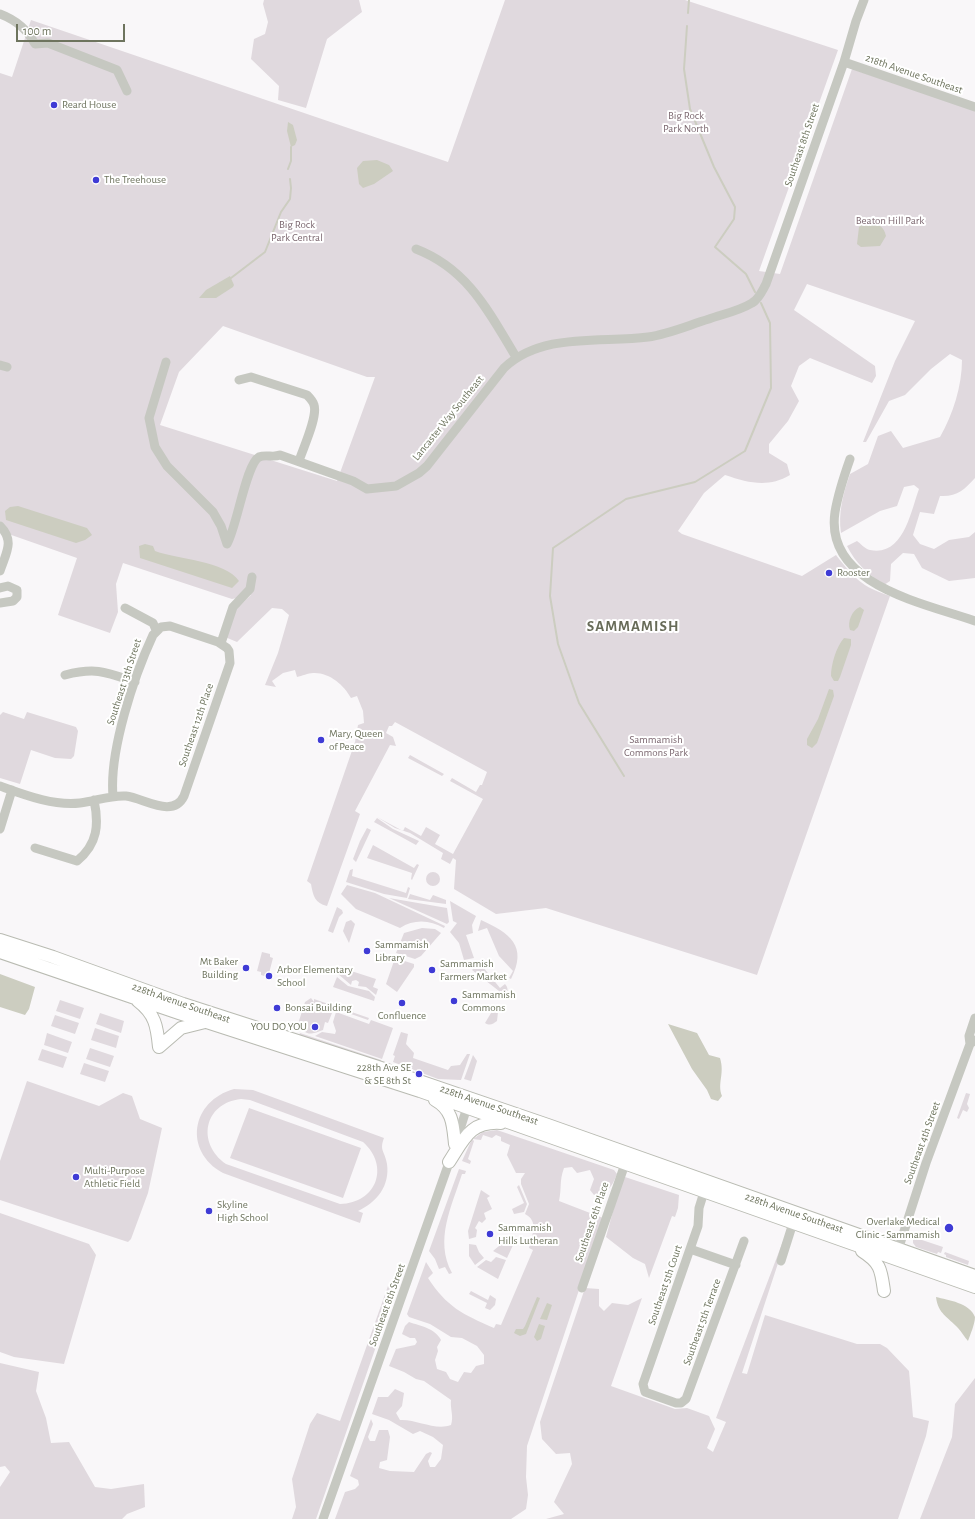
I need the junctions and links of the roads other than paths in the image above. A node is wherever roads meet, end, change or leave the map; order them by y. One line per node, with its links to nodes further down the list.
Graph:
1 (864, 0): 3 (street, Southeast 8th Street)
2 (0, 14): 4 (street)
3 (844, 62): 5 (street, 218th Avenue Southeast); 7 (street, Southeast 8th Street)
4 (127, 91)
5 (975, 107)
6 (416, 249): 8 (street)
7 (759, 296): 8 (street, Lancaster Way Southeast)
8 (516, 357): 12 (street, Lancaster Way Southeast)
9 (166, 362): 12 (street, Lancaster Way Southeast)
10 (239, 380): 12 (street)
11 (850, 459): 19 (street)
12 (298, 461)
13 (0, 526): 14 (street)
14 (0, 571)
15 (252, 577): 21 (street)
16 (0, 588): 17 (street)
17 (0, 603)
18 (125, 608): 20 (street)
19 (975, 621)
20 (159, 629): 21 (street); 23 (street, Southeast 13th Street)
21 (220, 643): 26 (street, Southeast 12th Place)
22 (65, 675): 23 (street)
23 (135, 682): 26 (street, Southeast 13th Street)
24 (0, 786): 25 (street)
25 (12, 790): 27 (street); 28 (street)
26 (113, 796): 27 (street)
27 (94, 800): 29 (street)
28 (0, 829)
29 (35, 848)
30 (0, 940): 39 (main road, 228th Avenue Southeast)
31 (0, 946): 33 (main road)
32 (0, 952): 33 (main road, 228th Avenue Southeast)
33 (31, 962): 34 (main road, 228th Avenue Southeast)
34 (130, 996): 36 (main road, 228th Avenue Southeast); 36 (main road)
35 (975, 1018): 37 (street, Southeast 4th Street)
36 (205, 1022): 38 (main road, 228th Avenue Southeast)
37 (973, 1042): 49 (street, Southeast 4th Street)
38 (420, 1091): 39 (main road, 228th Avenue Southeast); 41 (main road)
39 (469, 1103): 40 (main road, 228th Avenue Southeast); 41 (street, Southeast 8th Street); 49 (main road, 228th Avenue Southeast)
40 (512, 1123): 42 (main road); 43 (main road, 228th Avenue Southeast)
41 (455, 1144): 42 (street, Southeast 8th Street)
42 (449, 1162): 57 (street, Southeast 8th Street)
43 (625, 1164): 44 (main road, 228th Avenue Southeast); 54 (street, Southeast 6th Place)
44 (704, 1192): 45 (main road, 228th Avenue Southeast); 48 (street, Southeast 5th Court)
45 (793, 1223): 46 (main road, 228th Avenue Southeast); 50 (street)
46 (838, 1239): 53 (main road, 228th Avenue Southeast); 55 (main road)
47 (744, 1241): 51 (street, Southeast 5th Terrace)
48 (690, 1249): 51 (street); 56 (street, Southeast 5th Court)
49 (898, 1250): 52 (main road, 228th Avenue Southeast)
50 (781, 1261)
51 (736, 1265): 56 (street, Southeast 5th Terrace)
52 (975, 1276)
53 (975, 1287)
54 (582, 1288)
55 (884, 1291)
56 (676, 1403)
57 (323, 1519)

